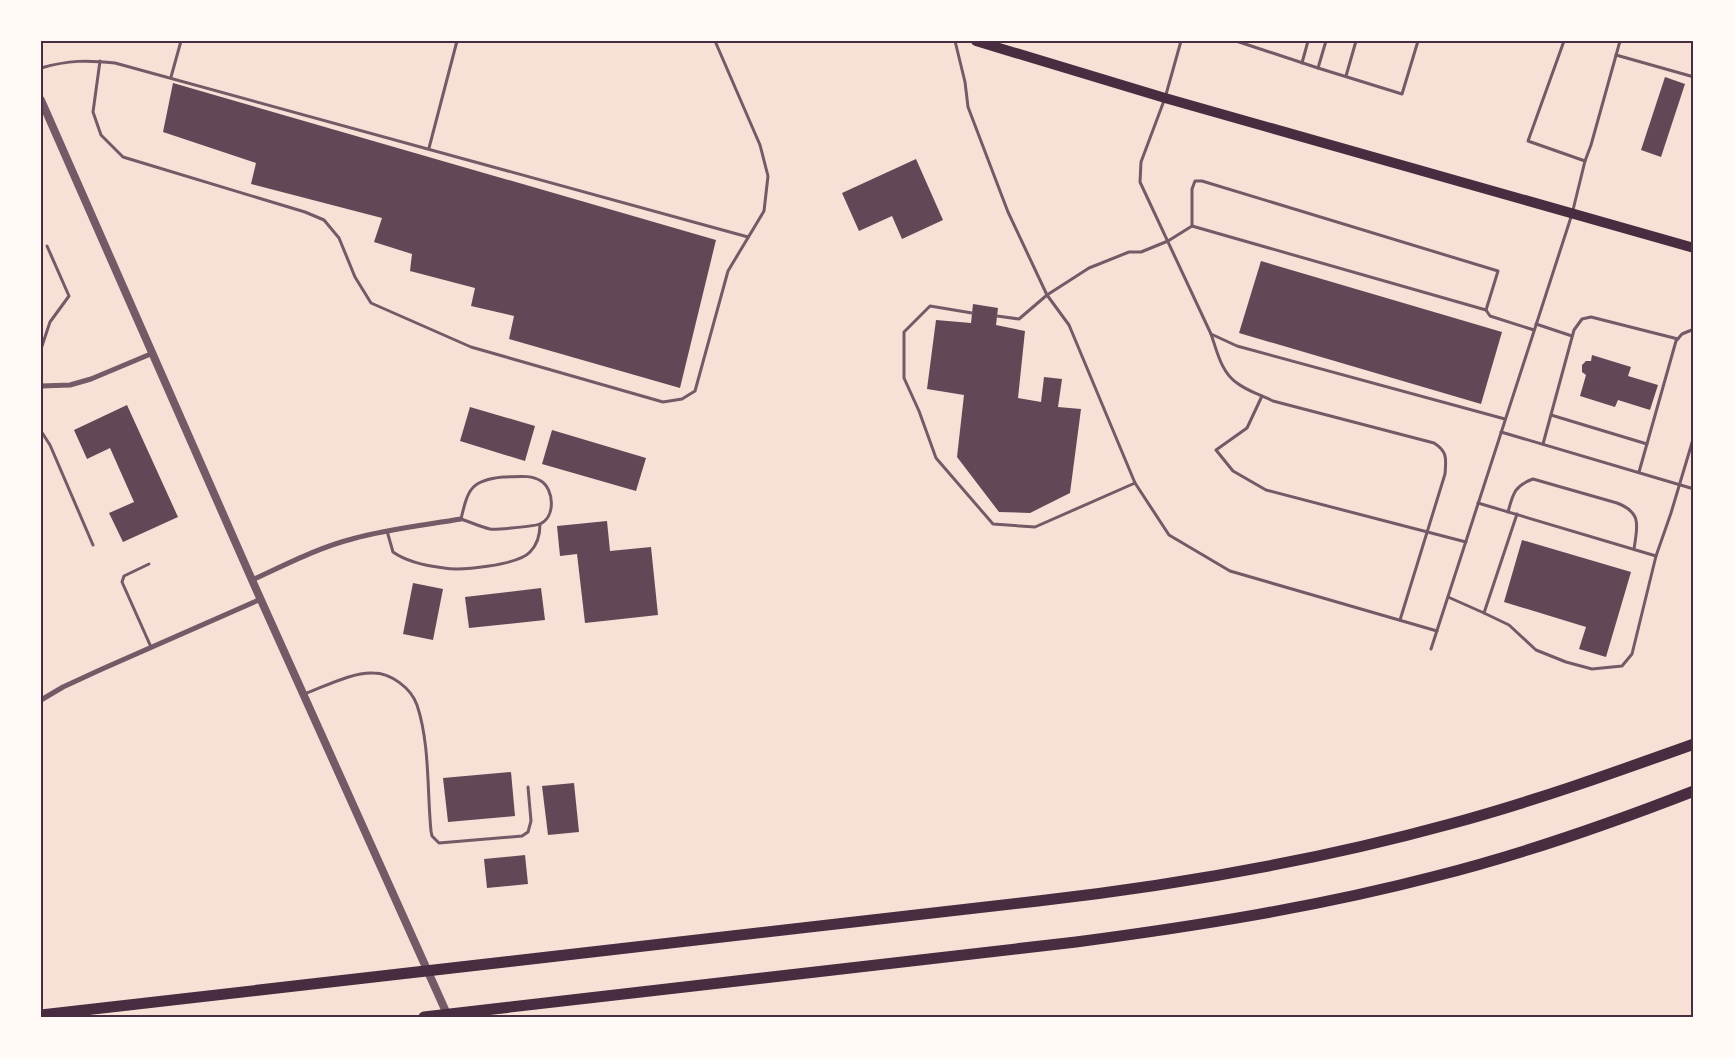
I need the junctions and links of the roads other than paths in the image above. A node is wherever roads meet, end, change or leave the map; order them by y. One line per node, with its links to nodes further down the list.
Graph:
1 (181, 41): 20 (lane)
2 (457, 41): 24 (lane)
3 (715, 41): 28 (lane)
4 (955, 41): 32 (lane)
5 (976, 41): 22 (main road)
6 (1181, 41): 22 (lane)
7 (1236, 41): 16 (lane)
8 (1308, 41): 16 (lane)
9 (1326, 41): 18 (lane)
10 (1356, 41): 19 (lane)
11 (1418, 41): 19 (lane)
12 (1564, 41): 25 (lane)
13 (1620, 41): 14 (lane)
14 (1616, 55): 21 (lane); 25 (lane)
15 (100, 61): 17 (lane); 20 (lane); 28 (lane)
16 (1302, 62): 18 (lane)
17 (41, 68)
18 (1318, 68): 19 (lane)
19 (1346, 76)
20 (171, 77): 24 (lane)
21 (1694, 77)
22 (1165, 98): 26 (main road); 29 (lane)
23 (41, 100): 43 (street)
24 (429, 148): 28 (lane)
25 (1585, 161): 26 (lane)
26 (1572, 214): 31 (main road); 36 (lane)
27 (1192, 226): 29 (lane); 33 (lane); 33 (lane)
28 (748, 237)
29 (1168, 241): 32 (lane); 39 (lane)
30 (47, 246): 42 (lane)
31 (1694, 248)
32 (1047, 295): 35 (lane); 54 (lane)
33 (1486, 310): 38 (lane)
34 (972, 313): 54 (lane)
35 (997, 316)
36 (1536, 324): 38 (lane); 40 (lane)
37 (1694, 329): 41 (lane)
38 (1534, 330): 47 (lane)
39 (1211, 334): 45 (lane); 47 (lane)
40 (1572, 336): 41 (lane); 46 (lane)
41 (1678, 339): 52 (lane)
42 (41, 349)
43 (153, 353): 44 (street); 69 (street)
44 (41, 386)
45 (1262, 396): 63 (lane); 63 (lane)
46 (1551, 415): 51 (lane); 52 (lane)
47 (1505, 419): 49 (lane)
48 (41, 431): 65 (lane)
49 (1501, 432): 51 (lane); 57 (lane)
50 (1694, 436): 55 (lane)
51 (1543, 444): 53 (lane)
52 (1647, 444): 53 (lane)
53 (1639, 472): 55 (lane)
54 (1135, 483): 73 (lane)
55 (1679, 484): 56 (lane); 67 (lane)
56 (1694, 489)
57 (1478, 503): 58 (lane); 64 (lane)
58 (1508, 512): 59 (lane); 66 (lane)
59 (1517, 514): 66 (lane); 72 (lane)
60 (461, 519): 61 (lane); 61 (lane); 62 (street)
61 (540, 524): 62 (lane)
62 (387, 531): 69 (street)
63 (1428, 532): 64 (lane); 73 (lane)
64 (1466, 542): 70 (lane)
65 (93, 545)
66 (1634, 550): 67 (lane)
67 (1656, 556): 72 (lane)
68 (149, 564): 75 (lane)
69 (252, 580): 71 (street)
70 (1448, 596): 72 (lane); 74 (lane)
71 (261, 599): 75 (street); 77 (street)
72 (1484, 613)
73 (1400, 620): 74 (lane)
74 (1437, 630): 76 (lane)
75 (151, 647): 78 (street)
76 (1431, 649)
77 (303, 695): 80 (lane); 82 (street)
78 (41, 700)
79 (1694, 744): 82 (highway)
80 (528, 786)
81 (1694, 791): 84 (highway)
82 (427, 972): 83 (highway); 84 (street)
83 (41, 1015)
84 (447, 1015): 85 (highway)
85 (424, 1017)

